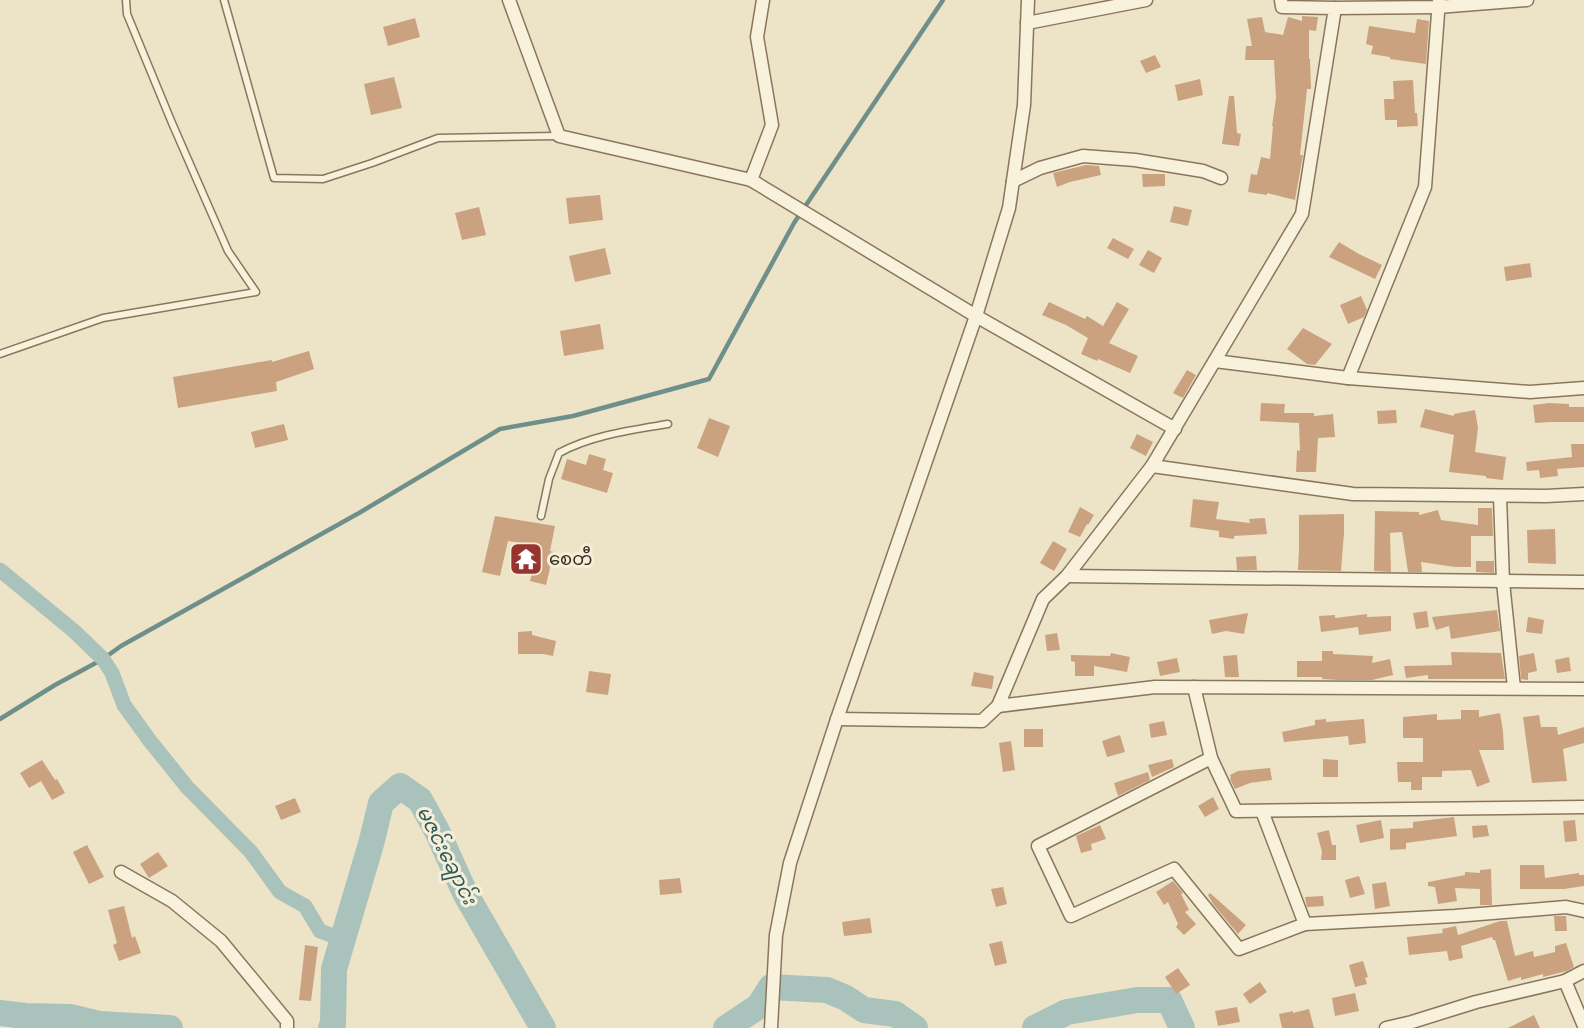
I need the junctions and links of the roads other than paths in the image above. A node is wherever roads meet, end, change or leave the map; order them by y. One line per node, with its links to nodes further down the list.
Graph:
1 (126, 0): 17 (lane)
2 (224, 0): 12 (lane)
3 (509, 0): 12 (street)
4 (763, 0): 14 (street)
5 (1028, 0): 11 (street)
6 (1146, 0): 11 (street)
7 (1281, 0): 10 (street)
8 (1527, 0): 9 (street)
9 (1438, 3): 10 (street); 19 (street)
10 (1335, 8): 18 (street)
11 (1027, 23): 15 (street)
12 (559, 136): 14 (street)
13 (1221, 178): 15 (street)
14 (751, 180): 16 (street)
15 (1013, 182): 16 (street)
16 (976, 316): 22 (street); 34 (street)
17 (0, 354)
18 (1215, 361): 19 (street); 22 (street)
19 (1348, 378): 20 (street)
20 (1584, 388)
21 (668, 424): 26 (lane)
22 (1175, 429): 23 (street)
23 (1152, 466): 25 (street); 27 (street)
24 (1584, 494): 25 (street)
25 (1500, 496): 28 (street)
26 (541, 516)
27 (1067, 576): 28 (street); 33 (street)
28 (1503, 582): 29 (street); 31 (street)
29 (1584, 582)
30 (1194, 687): 31 (street); 33 (street); 35 (street)
31 (1514, 688): 32 (street)
32 (1584, 689)
33 (998, 706): 34 (street)
34 (837, 719): 43 (street)
35 (1211, 758): 37 (street); 40 (street)
36 (1584, 807): 37 (street)
37 (1262, 811): 40 (street)
38 (121, 872): 45 (street)
39 (1584, 911): 40 (street)
40 (1305, 924)
41 (1584, 971): 42 (street)
42 (1565, 981): 44 (street); 46 (street)
43 (771, 1022)
44 (1584, 1026)
45 (287, 1028)
46 (1386, 1028)

